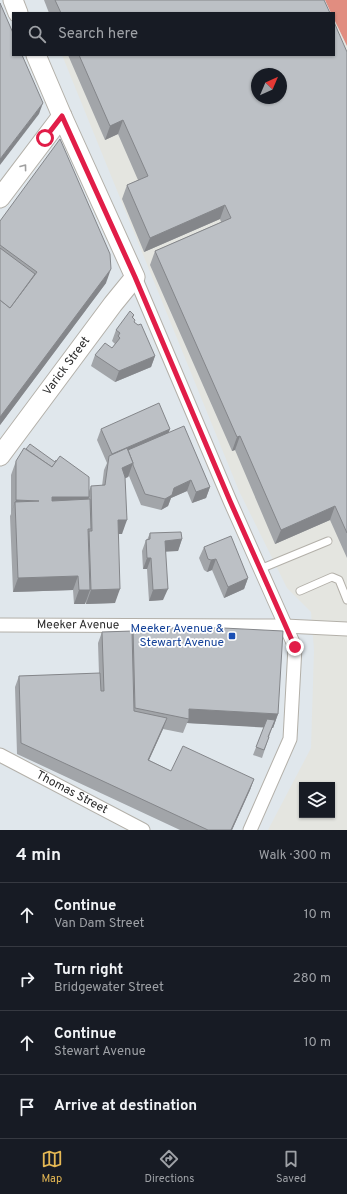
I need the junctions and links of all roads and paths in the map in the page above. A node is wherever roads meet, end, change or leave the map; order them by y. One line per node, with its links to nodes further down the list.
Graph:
1 (13, 0): 2 (main road)
2 (18, 12)
3 (36, 56): 4 (main road)
4 (62, 116): 5 (main road, one-way to 4); 6 (main road)
5 (0, 198)
6 (135, 277): 7 (main road, Varick Street); 9 (street)
7 (0, 456)
8 (328, 541): 9 (lane)
9 (260, 569): 13 (street)
10 (300, 591): 11 (lane)
11 (347, 600)
12 (0, 625): 13 (street, Meeker Avenue)
13 (286, 626): 14 (street, Meeker Avenue); 17 (street)
14 (347, 629)
15 (0, 755): 16 (street, Thomas Street)
16 (143, 830)
17 (250, 830)

